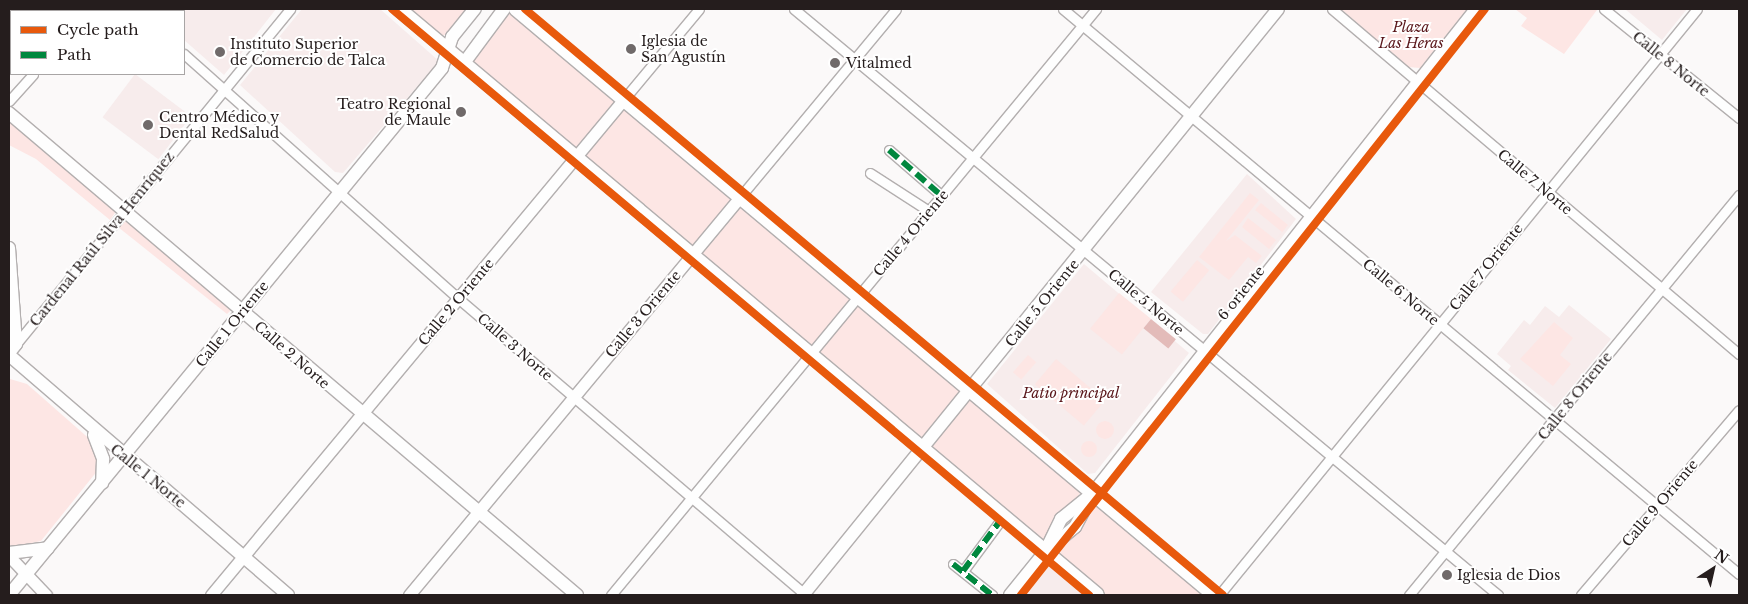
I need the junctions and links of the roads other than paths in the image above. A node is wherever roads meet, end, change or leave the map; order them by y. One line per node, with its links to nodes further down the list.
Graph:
1 (290, 9): 24 (street, Cardenal Raúl Silva Henríquez)
2 (399, 9): 17 (main road)
3 (475, 9): 17 (main road, Calle 1 Oriente)
4 (504, 9): 21 (main road)
5 (516, 9): 25 (main road)
6 (699, 9): 25 (street, Calle 2 Oriente)
7 (794, 9): 20 (street, Calle 5 Norte)
8 (896, 9): 20 (street, Calle 3 Oriente)
9 (1063, 9): 16 (street, Calle 6 Norte)
10 (1096, 9): 16 (street, Calle 4 Oriente)
11 (1278, 9): 28 (main road, Calle 5 Oriente)
12 (1332, 9): 23 (street, Calle 7 Norte)
13 (1476, 9): 23 (main road)
14 (1604, 9): 19 (street, Calle 8 Norte)
15 (1698, 9): 19 (street, Calle 7 Oriente)
16 (1083, 25): 28 (street, Calle 6 Norte); 32 (street, Calle 4 Oriente)
17 (449, 50): 21 (main road); 34 (main road, Calle 1 Oriente)
18 (185, 55): 24 (street, Calle 3 Norte)
19 (1660, 55): 29 (street, Calle 8 Norte); 35 (street, Calle 7 Oriente)
20 (854, 60): 32 (street, Calle 5 Norte); 38 (street, Calle 3 Oriente)
21 (464, 63): 31 (main road)
22 (32, 75): 26 (street)
23 (1418, 82): 35 (street, Calle 7 Norte); 41 (main road)
24 (224, 90): 34 (street, Calle 3 Norte); 40 (street, Cardenal Raúl Silva Henríquez)
25 (624, 99): 31 (street, Calle 2 Oriente); 38 (main road)
26 (9, 102)
27 (9, 113): 40 (main road, Calle 2 Norte)
28 (1192, 116): 41 (street, Calle 6 Norte); 43 (main road, Calle 5 Oriente)
29 (1739, 118)
30 (888, 150): 37 (street)
31 (576, 157): 44 (main road); 47 (street, Calle 2 Oriente)
32 (972, 159): 37 (street, Calle 4 Oriente); 43 (street, Calle 5 Norte)
33 (870, 173): 39 (street)
34 (340, 193): 47 (street, Calle 3 Norte); 48 (main road, Calle 1 Oriente)
35 (1547, 193): 45 (street, Calle 7 Norte); 49 (street, Calle 7 Oriente)
36 (1739, 195): 45 (street, Calle 8 Oriente)
37 (942, 196): 39 (street, Calle 4 Oriente)
38 (740, 197): 44 (street, Calle 3 Oriente); 46 (main road)
39 (929, 211): 46 (street, Calle 4 Oriente)
40 (125, 213): 48 (main road, Calle 2 Norte); 50 (street, Cardenal Raúl Silva Henríquez)
41 (1312, 216): 49 (street, Calle 6 Norte); 51 (main road)
42 (9, 248): 50 (main road)
43 (1085, 250): 51 (street, Calle 5 Norte); 56 (main road, Calle 5 Oriente)
44 (692, 255): 52 (main road); 57 (street, Calle 3 Oriente)
45 (1663, 289): 53 (street, Calle 7 Norte); 60 (street, Calle 8 Oriente)
46 (858, 296): 52 (street, Calle 4 Oriente); 56 (main road)
47 (459, 299): 57 (street, Calle 3 Norte); 59 (street, Calle 2 Oriente)
48 (242, 312): 59 (main road, Calle 2 Norte); 64 (main road, Calle 1 Oriente)
49 (1440, 324): 60 (street, Calle 6 Norte); 63 (street, Calle 7 Oriente)
50 (11, 351): 55 (main road, Calle 1 Norte)
51 (1205, 352): 63 (street, Calle 5 Norte); 66 (main road)
52 (810, 354): 62 (main road); 67 (street, Calle 4 Oriente)
53 (1739, 354)
54 (9, 371): 55 (main road)
55 (27, 372): 61 (main road, Calle 1 Norte)
56 (970, 390): 62 (main road, Calle 5 Oriente); 66 (main road)
57 (574, 397): 67 (street, Calle 3 Norte); 69 (street, Calle 3 Oriente)
58 (1739, 410): 68 (street, Calle 9 Oriente)
59 (361, 414): 69 (main road, Calle 2 Norte); 75 (street, Calle 2 Oriente)
60 (1554, 421): 68 (street, Calle 6 Norte); 73 (street, Calle 8 Oriente)
61 (91, 429): 64 (main road, Calle 1 Norte); 65 (main road)
62 (921, 448): 70 (main road); 87 (main road, Calle 5 Oriente)
63 (1332, 457): 73 (street, Calle 5 Norte); 92 (street, Calle 7 Oriente)
64 (123, 458): 65 (main road, Calle 1 Oriente); 75 (main road, Calle 1 Norte)
65 (102, 483): 71 (main road, Calle 1 Oriente)
66 (1093, 493): 72 (main road); 91 (main road)
67 (692, 498): 86 (street, Calle 4 Oriente); 87 (street, Calle 3 Norte)
68 (1658, 506): 78 (street, Calle 6 Norte); 95 (street, Calle 9 Oriente)
69 (478, 512): 84 (street, Calle 3 Oriente); 85 (main road, Calle 2 Norte)
70 (1003, 517): 72 (main road); 77 (street)
71 (48, 548): 74 (main road); 79 (main road, Calle 1 Oriente)
72 (1045, 552): 89 (main road); 90 (main road)
73 (1445, 552): 93 (street, Calle 8 Oriente); 94 (street, Calle 5 Norte)
74 (9, 554): 79 (street)
75 (243, 556): 82 (street, Calle 2 Oriente); 83 (main road, Calle 1 Norte)
76 (953, 564): 77 (street)
77 (963, 571): 88 (street)
78 (1739, 574)
79 (25, 575): 80 (main road, Calle 1 Oriente); 81 (street)
80 (9, 595)
81 (46, 595)
82 (211, 595)
83 (288, 595)
84 (409, 595)
85 (577, 595)
86 (611, 595)
87 (804, 595)
88 (992, 595)
89 (1010, 595)
90 (1097, 595)
91 (1214, 595)
92 (1219, 595)
93 (1409, 595)
94 (1498, 595)
95 (1581, 595)

